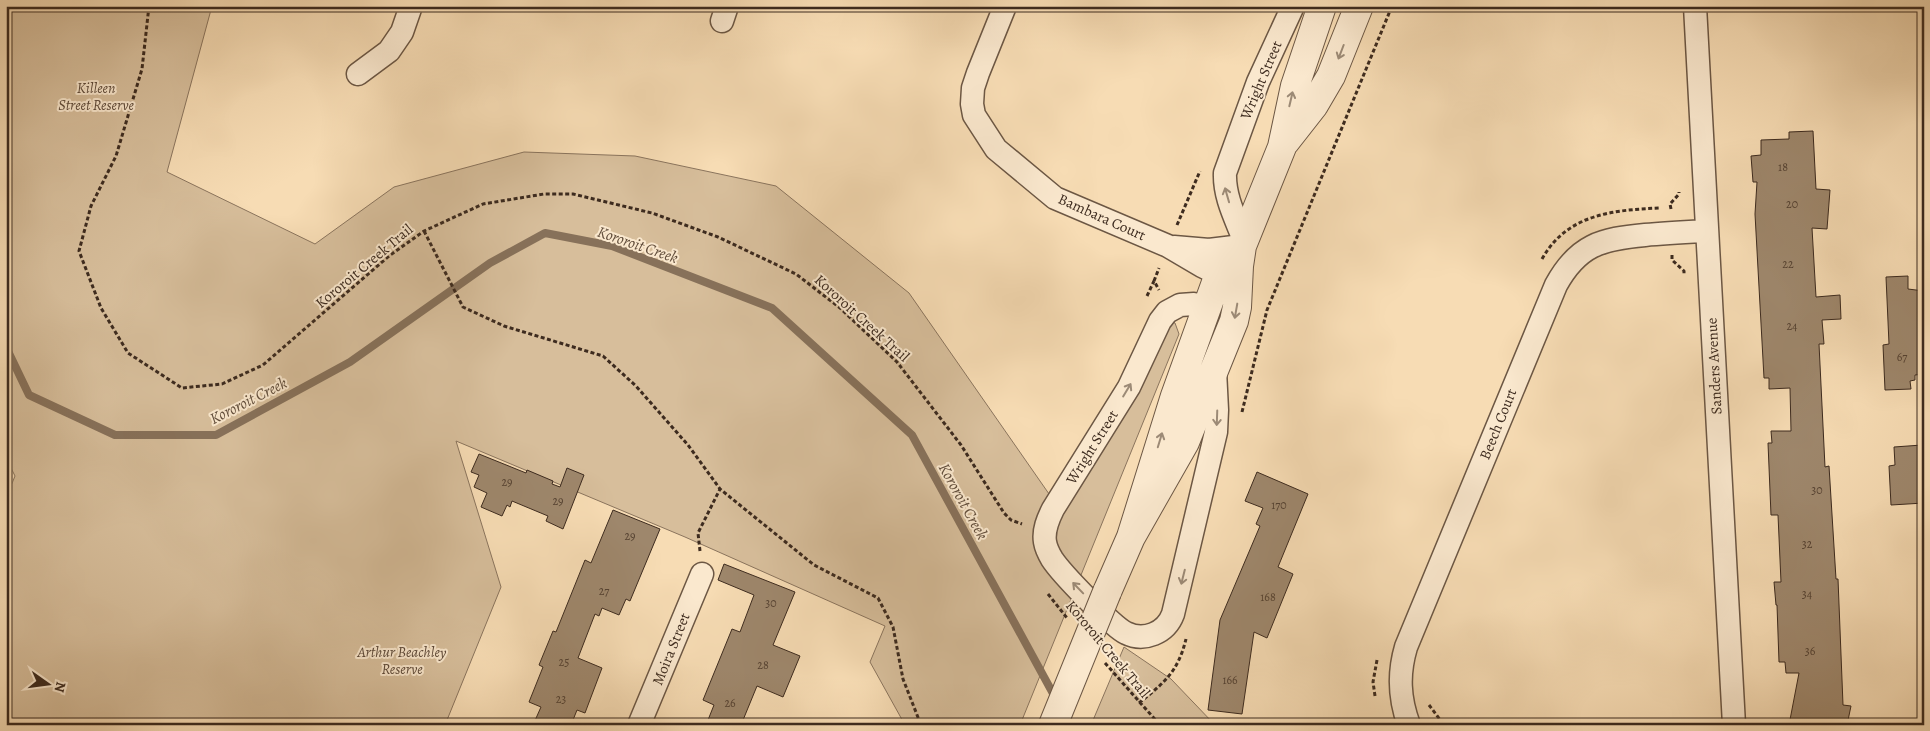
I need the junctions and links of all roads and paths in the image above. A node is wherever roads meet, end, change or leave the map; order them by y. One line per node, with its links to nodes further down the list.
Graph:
1 (149, 6): 12 (path, Kororoit Creek Trail)
2 (411, 6): 9 (street)
3 (1005, 6): 16 (street, Bambara Court)
4 (1293, 6): 15 (street, Wright Street, one-way to 4)
5 (1322, 6): 10 (street, Wright Street, one-way to 5)
6 (1359, 6): 10 (street, Wright Street, one-way to 10)
7 (1392, 6): 23 (path)
8 (1695, 6): 13 (street, Sanders Avenue)
9 (358, 74)
10 (1282, 147): 15 (street, Wright Street)
11 (1679, 184): 14 (path)
12 (424, 231): 24 (path); 25 (path, Kororoit Creek Trail)
13 (1706, 231): 14 (street, Beech Court); 40 (street, Sanders Avenue)
14 (1674, 232): 18 (path); 38 (street, Beech Court)
15 (1243, 243): 16 (street, Bambara Court); 19 (street, Wright Street)
16 (1168, 246): 19 (street, Bambara Court)
17 (1663, 258): 18 (path)
18 (1672, 258): 20 (path)
19 (1228, 278): 21 (street, Wright Street); 22 (street, Wright Street, one-way to 22)
20 (1684, 281)
21 (1205, 311): 22 (street); 26 (street, Wright Street, one-way to 21); 29 (street, Wright Street, one-way to 21)
22 (1214, 369): 26 (street, Wright Street); 29 (street, Wright Street, one-way to 29)
23 (1240, 422)
24 (720, 489): 27 (path); 35 (path)
25 (1023, 533)
26 (1131, 537): 36 (street, Wright Street, bridge)
27 (702, 574): 34 (street, Moira Street)
28 (1045, 589): 30 (path, Kororoit Creek Trail)
29 (1173, 614): 33 (path)
30 (1068, 620)
31 (1099, 656): 33 (path, Kororoit Creek Trail)
32 (1427, 698): 39 (path)
33 (1139, 703): 37 (path, Kororoit Creek Trail)
34 (640, 725)
35 (921, 725)
36 (1053, 725)
37 (1160, 725)
38 (1409, 725)
39 (1444, 725)
40 (1734, 725)

